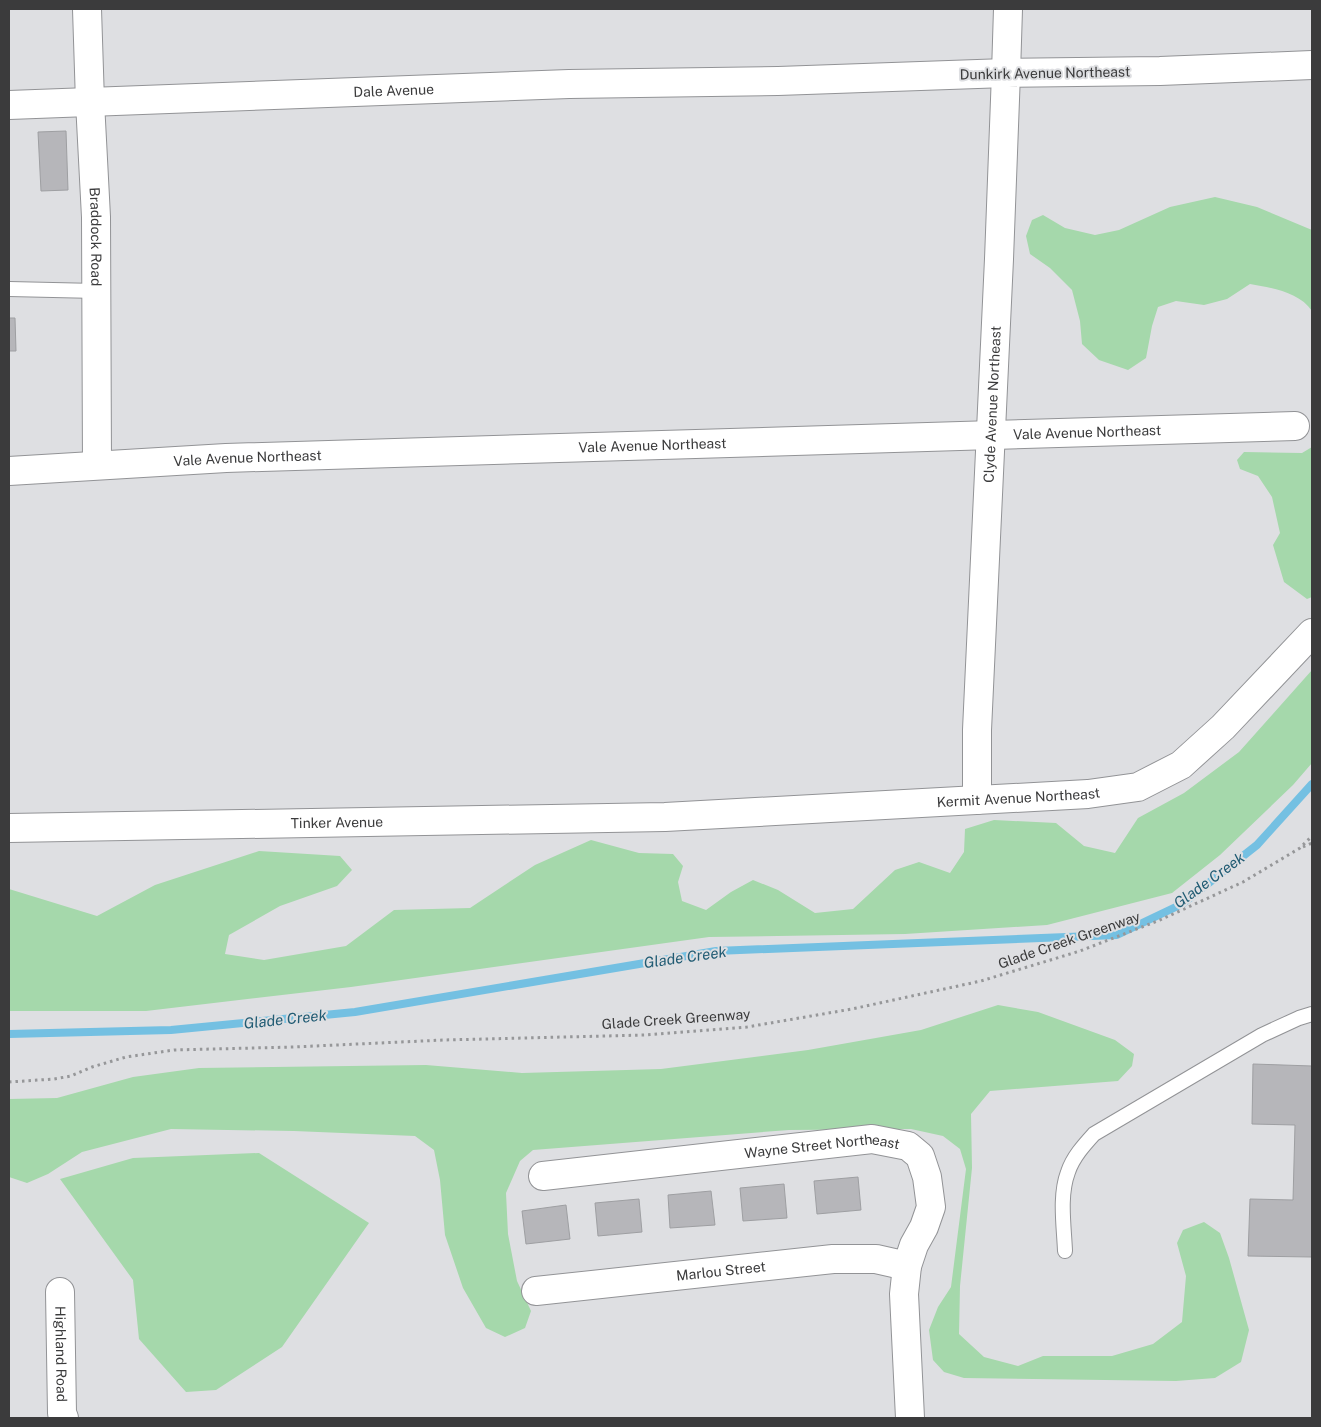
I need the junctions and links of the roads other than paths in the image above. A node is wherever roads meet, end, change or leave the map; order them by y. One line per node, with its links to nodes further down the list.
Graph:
1 (87, 9): 6 (street, Braddock Road)
2 (1008, 9): 4 (street, Clyde Avenue Northeast)
3 (1312, 65): 4 (street, Dunkirk Avenue Northeast)
4 (1006, 73): 5 (street, Dunkirk Avenue Northeast); 11 (street, Clyde Avenue Northeast)
5 (778, 81): 6 (street, Dale Avenue)
6 (90, 102): 7 (street, Dale Avenue); 9 (street, Braddock Road)
7 (9, 105)
8 (9, 289): 9 (lane)
9 (97, 291): 12 (street, Braddock Road)
10 (1295, 426): 11 (street, Vale Avenue Northeast)
11 (990, 436): 12 (street, Vale Avenue Northeast); 15 (street, Clyde Avenue Northeast)
12 (96, 465): 13 (street, Vale Avenue Northeast)
13 (9, 471)
14 (1312, 633): 15 (street, Kermit Avenue Northeast)
15 (977, 800): 16 (street, Kermit Avenue Northeast)
16 (665, 816): 17 (street, Tinker Avenue)
17 (9, 828)
18 (1312, 1014): 20 (lane)
19 (543, 1176): 21 (street, Wayne Street Northeast)
20 (1065, 1251)
21 (907, 1266): 22 (street, Marlou Street); 25 (street, Wayne Street Northeast)
22 (536, 1291)
23 (60, 1292): 24 (street, Highland Road)
24 (64, 1418)
25 (910, 1418)

